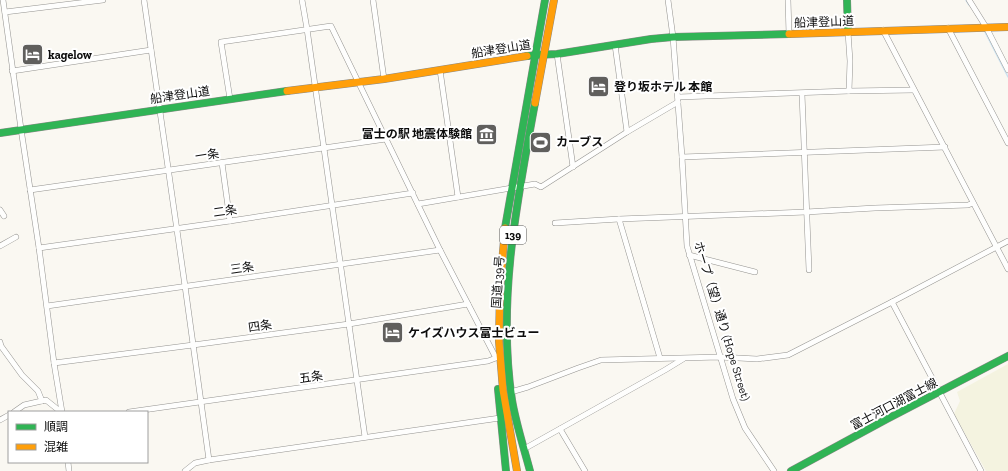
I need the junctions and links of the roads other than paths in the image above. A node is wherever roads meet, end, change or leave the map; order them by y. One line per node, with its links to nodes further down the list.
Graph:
1 (3, 0): 12 (street)
2 (103, 0): 12 (street)
3 (144, 0): 22 (street)
4 (302, 0): 16 (street)
5 (373, 0): 29 (street)
6 (545, 0): 25 (main road, 国道139号 / 139)
7 (554, 0): 23 (main road, 国道139号 / 139)
8 (668, 0): 20 (street, ホープ（望）通り (Hope Street))
9 (788, 0): 19 (street)
10 (847, 0): 18 (main road)
11 (969, 0): 14 (street)
12 (3, 10): 26 (street)
13 (1008, 26): 14 (main road, 船津登山道)
14 (984, 27): 15 (main road, 船津登山道); 28 (street)
15 (948, 28): 17 (main road, 船津登山道); 42 (street)
16 (307, 29): 30 (street); 31 (street); 35 (street)
17 (883, 30): 18 (main road, 船津登山道); 32 (street)
18 (848, 32): 19 (main road, 船津登山道); 33 (street)
19 (789, 34): 20 (main road, 船津登山道)
20 (673, 37): 21 (main road, 船津登山道); 36 (street, ホープ（望）通り (Hope Street))
21 (615, 45): 24 (main road, 船津登山道); 39 (street)
22 (151, 50): 26 (street); 37 (street)
23 (544, 54): 24 (main road, 船津登山道); 25 (main road, 船津登山道); 50 (main road, 国道139号 / 139)
24 (557, 54): 48 (street)
25 (536, 55): 27 (main road, 船津登山道); 51 (main road, 国道139号 / 139)
26 (12, 70): 38 (street)
27 (440, 70): 29 (main road, 船津登山道); 54 (street)
28 (1008, 70)
29 (384, 78): 30 (main road, 船津登山道)
30 (358, 82): 31 (main road, 船津登山道); 41 (street)
31 (314, 87): 35 (main road, 船津登山道); 44 (street)
32 (914, 90): 33 (street); 43 (street)
33 (849, 91): 34 (street)
34 (802, 94): 36 (street); 45 (street)
35 (230, 99): 37 (main road, 船津登山道)
36 (678, 99): 39 (street); 46 (street, ホープ（望）通り (Hope Street))
37 (160, 110): 38 (main road, 船津登山道); 49 (street)
38 (21, 129): 40 (main road, 船津登山道); 52 (street)
39 (627, 132): 48 (street)
40 (0, 133)
41 (386, 139): 44 (street, 一条); 53 (street)
42 (1008, 143)
43 (945, 147): 45 (street); 55 (street)
44 (323, 148): 47 (street, 一条); 57 (street)
45 (804, 152): 46 (street); 59 (street)
46 (682, 157): 61 (street, ホープ（望）通り (Hope Street))
47 (222, 163): 49 (street, 一条); 63 (street)
48 (572, 167): 50 (street)
49 (168, 171): 52 (street, 一条); 65 (street)
50 (520, 187): 51 (street); 92 (main road, 国道139号 / 139)
51 (512, 188): 54 (street); 82 (main road, 国道139号 / 139)
52 (30, 190): 70 (street)
53 (413, 193): 56 (street); 57 (street, 二条)
54 (458, 196): 56 (street)
55 (974, 203): 59 (street); 69 (street)
56 (418, 204): 71 (street)
57 (331, 205): 63 (street, 二条); 73 (street)
58 (0, 210): 60 (street)
59 (806, 212): 61 (street); 75 (street)
60 (4, 216)
61 (685, 217): 62 (street); 72 (street, ホープ（望）通り (Hope Street))
62 (619, 219): 64 (street); 88 (street)
63 (230, 221): 65 (street, 二条)
64 (555, 223)
65 (176, 228): 70 (street, 二条); 77 (street)
66 (16, 237): 68 (street)
67 (1008, 241): 69 (street)
68 (0, 246)
69 (996, 247): 74 (street); 78 (street)
70 (39, 248): 80 (street)
71 (440, 250): 73 (street, 三条); 79 (street)
72 (689, 255): 76 (street); 86 (street, ホープ（望）通り (Hope Street))
73 (340, 264): 77 (street, 三条); 81 (street)
74 (1008, 269)
75 (809, 270)
76 (755, 272)
77 (185, 286): 80 (street, 三条); 84 (street)
78 (892, 302): 86 (street); 93 (street)
79 (468, 304): 81 (street, 四条); 87 (street)
80 (47, 306): 90 (street)
81 (349, 324): 84 (street, 四条); 91 (street)
82 (499, 341): 87 (main road); 107 (main road, 国道139号 / 139)
83 (0, 342): 94 (street)
84 (193, 346): 90 (street, 四条); 95 (street)
85 (1008, 356): 93 (main road, 富士河口湖富士線)
86 (720, 357): 89 (street); 110 (street, ホープ（望）通り (Hope Street))
87 (496, 358): 91 (street, 五条); 100 (main road)
88 (660, 358): 89 (street); 92 (street)
89 (683, 359): 101 (street)
90 (54, 363): 98 (street)
91 (357, 380): 95 (street, 五条); 102 (street)
92 (511, 392): 103 (main road, 国道139号 / 139)
93 (940, 392): 111 (main road, 富士河口湖富士線); 112 (street)
94 (42, 401): 96 (street); 97 (street)
95 (200, 402): 99 (street, 五条); 104 (street)
96 (15, 411)
97 (61, 411)
98 (62, 411)
99 (136, 411)
100 (500, 418): 102 (street); 106 (main road)
101 (560, 429): 103 (street); 109 (street)
102 (364, 437): 104 (street)
103 (524, 449): 108 (main road, 国道139号 / 139)
104 (209, 460): 105 (street)
105 (185, 471)
106 (506, 471)
107 (517, 471)
108 (530, 471)
109 (585, 471)
110 (774, 471)
111 (791, 471)
112 (981, 471)

